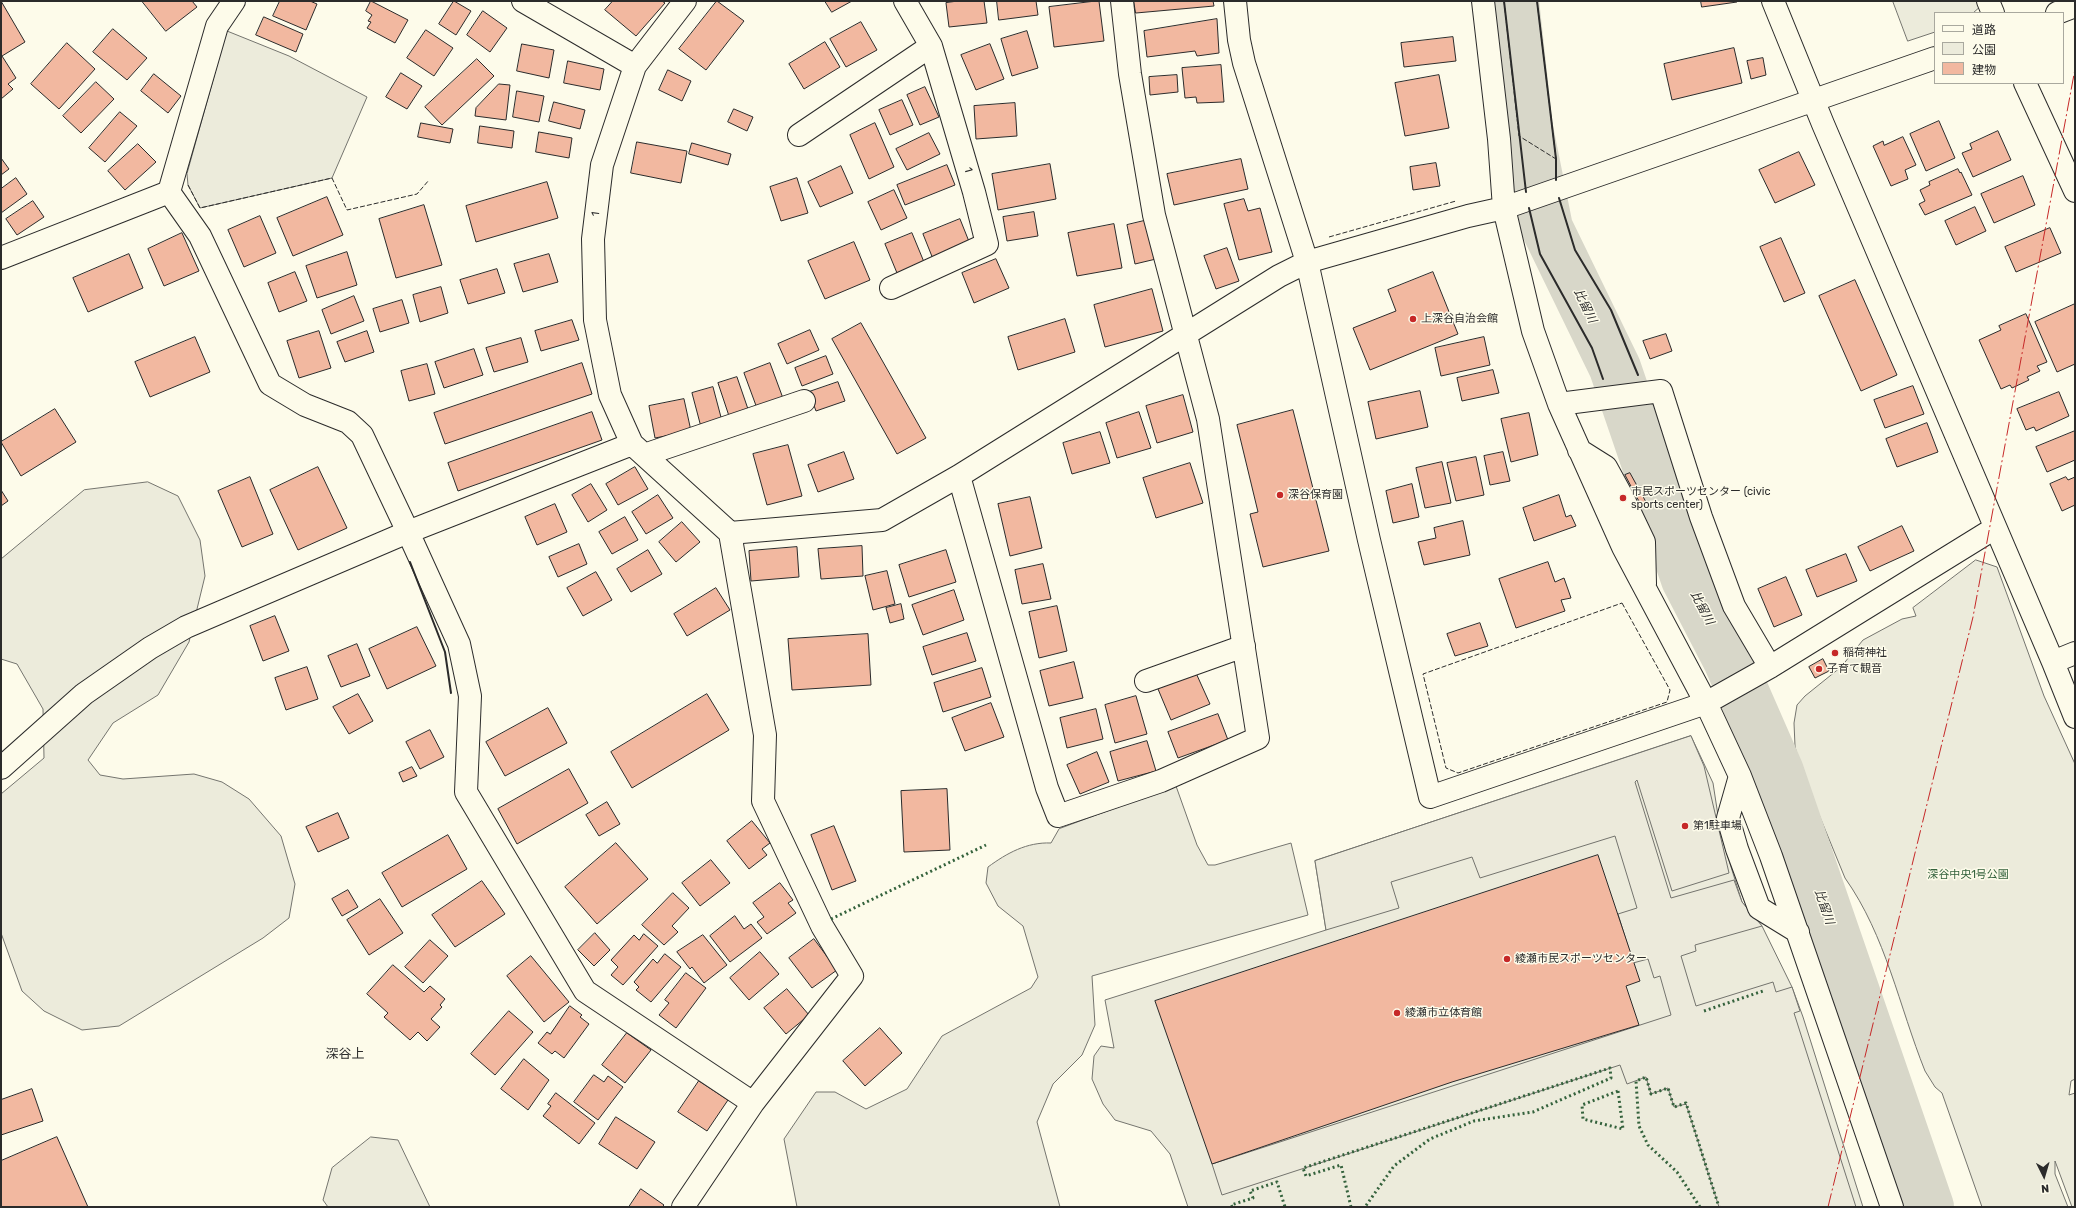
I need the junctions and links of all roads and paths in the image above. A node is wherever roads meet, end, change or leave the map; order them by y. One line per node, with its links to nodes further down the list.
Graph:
1 (234, 1): 20 (street)
2 (523, 1): 15 (street)
3 (685, 1): 15 (street, 1)
4 (905, 1): 13 (street, 1)
5 (1122, 1): 25 (street)
6 (1235, 1): 23 (street)
7 (1483, 1): 21 (street)
8 (1773, 1): 17 (street)
9 (1988, 1): 11 (street)
10 (2075, 6): 12 (street)
11 (1993, 12)
12 (2060, 12)
13 (931, 46): 18 (street); 24 (street, 1)
14 (1934, 58): 17 (street)
15 (635, 66): 28 (street, 1)
16 (2025, 84): 19 (street)
17 (1813, 101): 21 (street); 30 (street)
18 (799, 135)
19 (2075, 191)
20 (169, 192): 22 (street); 31 (street)
21 (1504, 208): 23 (street); 27 (street)
22 (1, 258)
23 (1307, 262): 25 (street); 38 (street)
24 (891, 288)
25 (1186, 336): 29 (street); 33 (street)
26 (804, 401): 28 (street)
27 (1559, 404): 36 (street); 38 (street)
28 (638, 450): 31 (street); 32 (street)
29 (959, 476): 32 (street); 33 (street)
30 (1995, 528): 35 (street); 36 (street)
31 (408, 532): 40 (street); 43 (street)
32 (730, 533): 43 (street)
33 (1244, 646): 37 (street)
34 (2075, 653): 35 (street)
35 (2053, 662): 39 (street)
36 (1763, 670): 38 (street)
37 (1146, 681)
38 (1706, 703): 41 (street)
39 (2075, 718)
40 (1, 768)
41 (1740, 776): 42 (street); 42 (street)
42 (1798, 932): 45 (street)
43 (753, 1103): 44 (street)
44 (684, 1207)
45 (1892, 1207)

